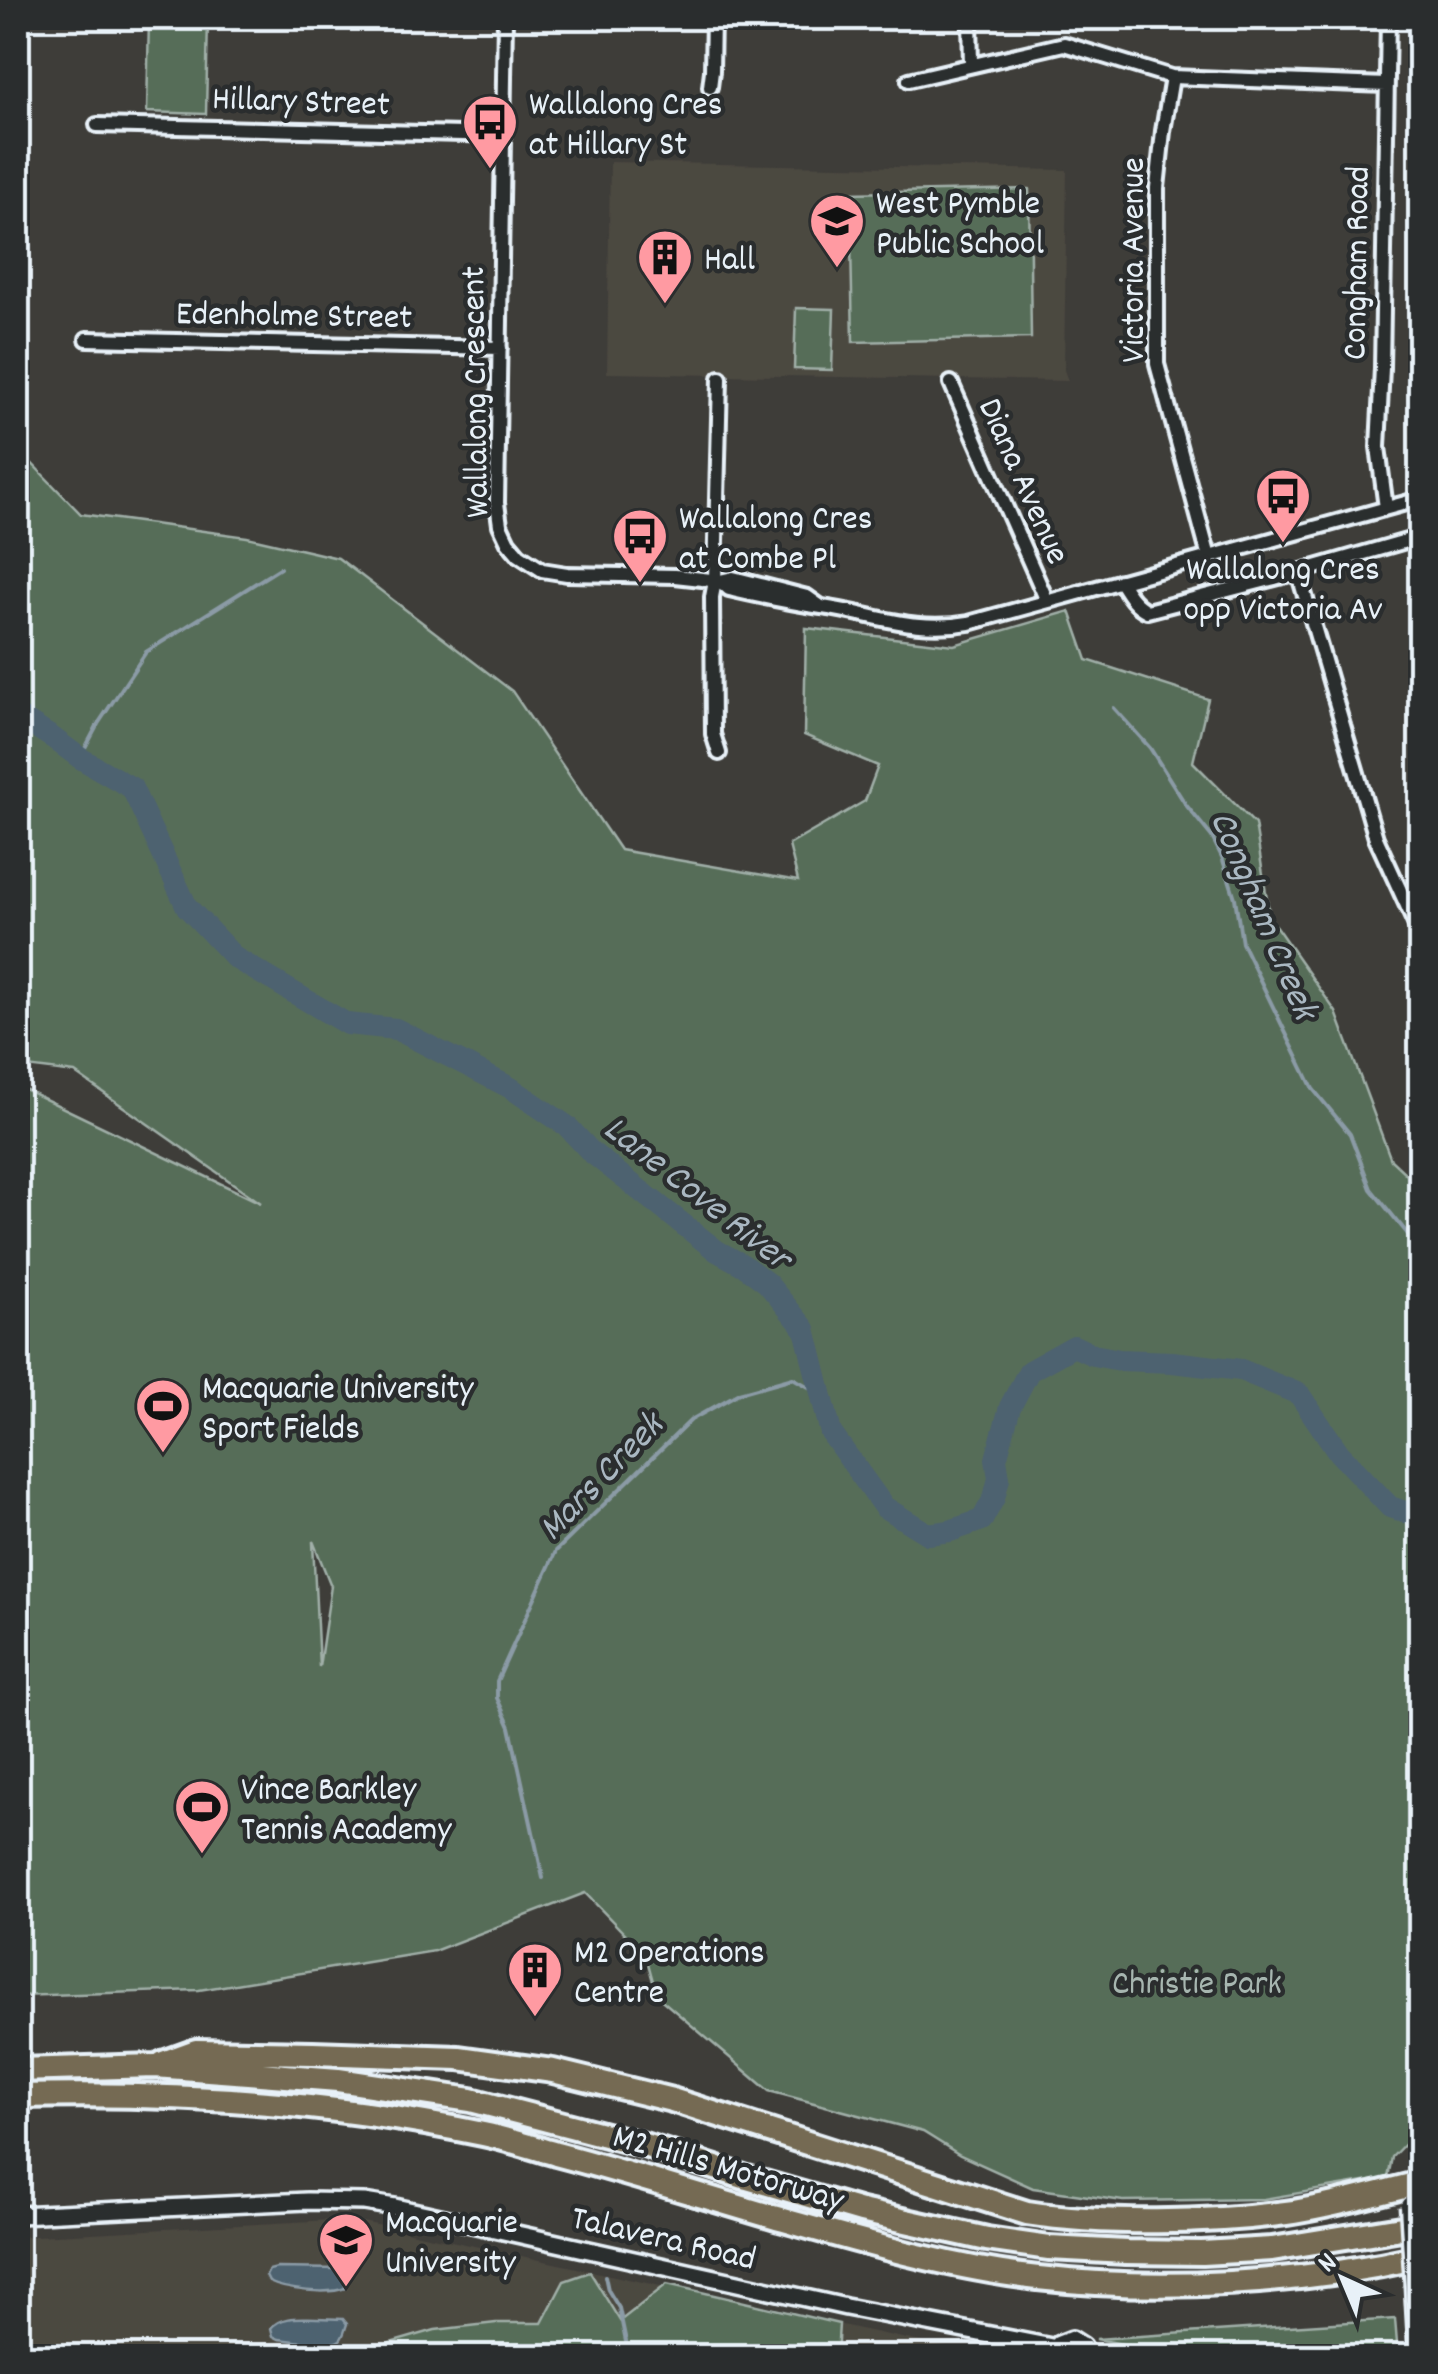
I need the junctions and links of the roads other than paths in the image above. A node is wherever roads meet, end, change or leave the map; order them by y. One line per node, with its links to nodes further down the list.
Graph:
1 (505, 18): 11 (street, Wallalong Crescent)
2 (713, 18): 9 (street)
3 (970, 18): 5 (street)
4 (1388, 18): 8 (street, Congham Road)
5 (971, 65): 6 (street); 7 (street)
6 (1172, 77): 8 (street); 19 (street, Victoria Avenue)
7 (909, 80)
8 (1386, 85): 17 (street, Congham Road)
9 (710, 87)
10 (97, 125): 11 (street, Hillary Street)
11 (503, 135): 13 (street, Wallalong Crescent)
12 (87, 339): 13 (street, Edenholme Street)
13 (500, 348): 21 (street, Wallalong Crescent)
14 (720, 378): 21 (street)
15 (951, 384): 23 (street, Diana Avenue)
16 (1420, 499): 17 (street, Wallalong Crescent)
17 (1386, 508): 19 (street, Wallalong Crescent)
18 (1420, 537): 20 (street)
19 (1209, 557): 22 (street, Wallalong Crescent)
20 (1298, 572): 22 (street); 25 (street)
21 (718, 581): 23 (street, Wallalong Crescent); 24 (street)
22 (1120, 581): 23 (street, Wallalong Crescent)
23 (1047, 601)
24 (719, 753)
25 (1420, 934)
26 (155, 2066): 27 (highway, M2 Hills Motorway); 29 (highway); 29 (highway, M2 Hills Motorway)
27 (18, 2070)
28 (18, 2096): 33 (highway, M2 Hills Motorway)
29 (1415, 2200): 32 (main road, bridge)
30 (18, 2216): 34 (street, Talavera Road)
31 (1420, 2256): 33 (highway, M2 Hills Motorway)
32 (1418, 2278): 33 (highway); 36 (main road)
33 (1166, 2283)
34 (1057, 2352): 35 (street, Talavera Road)
35 (1087, 2356)
36 (1419, 2356)

